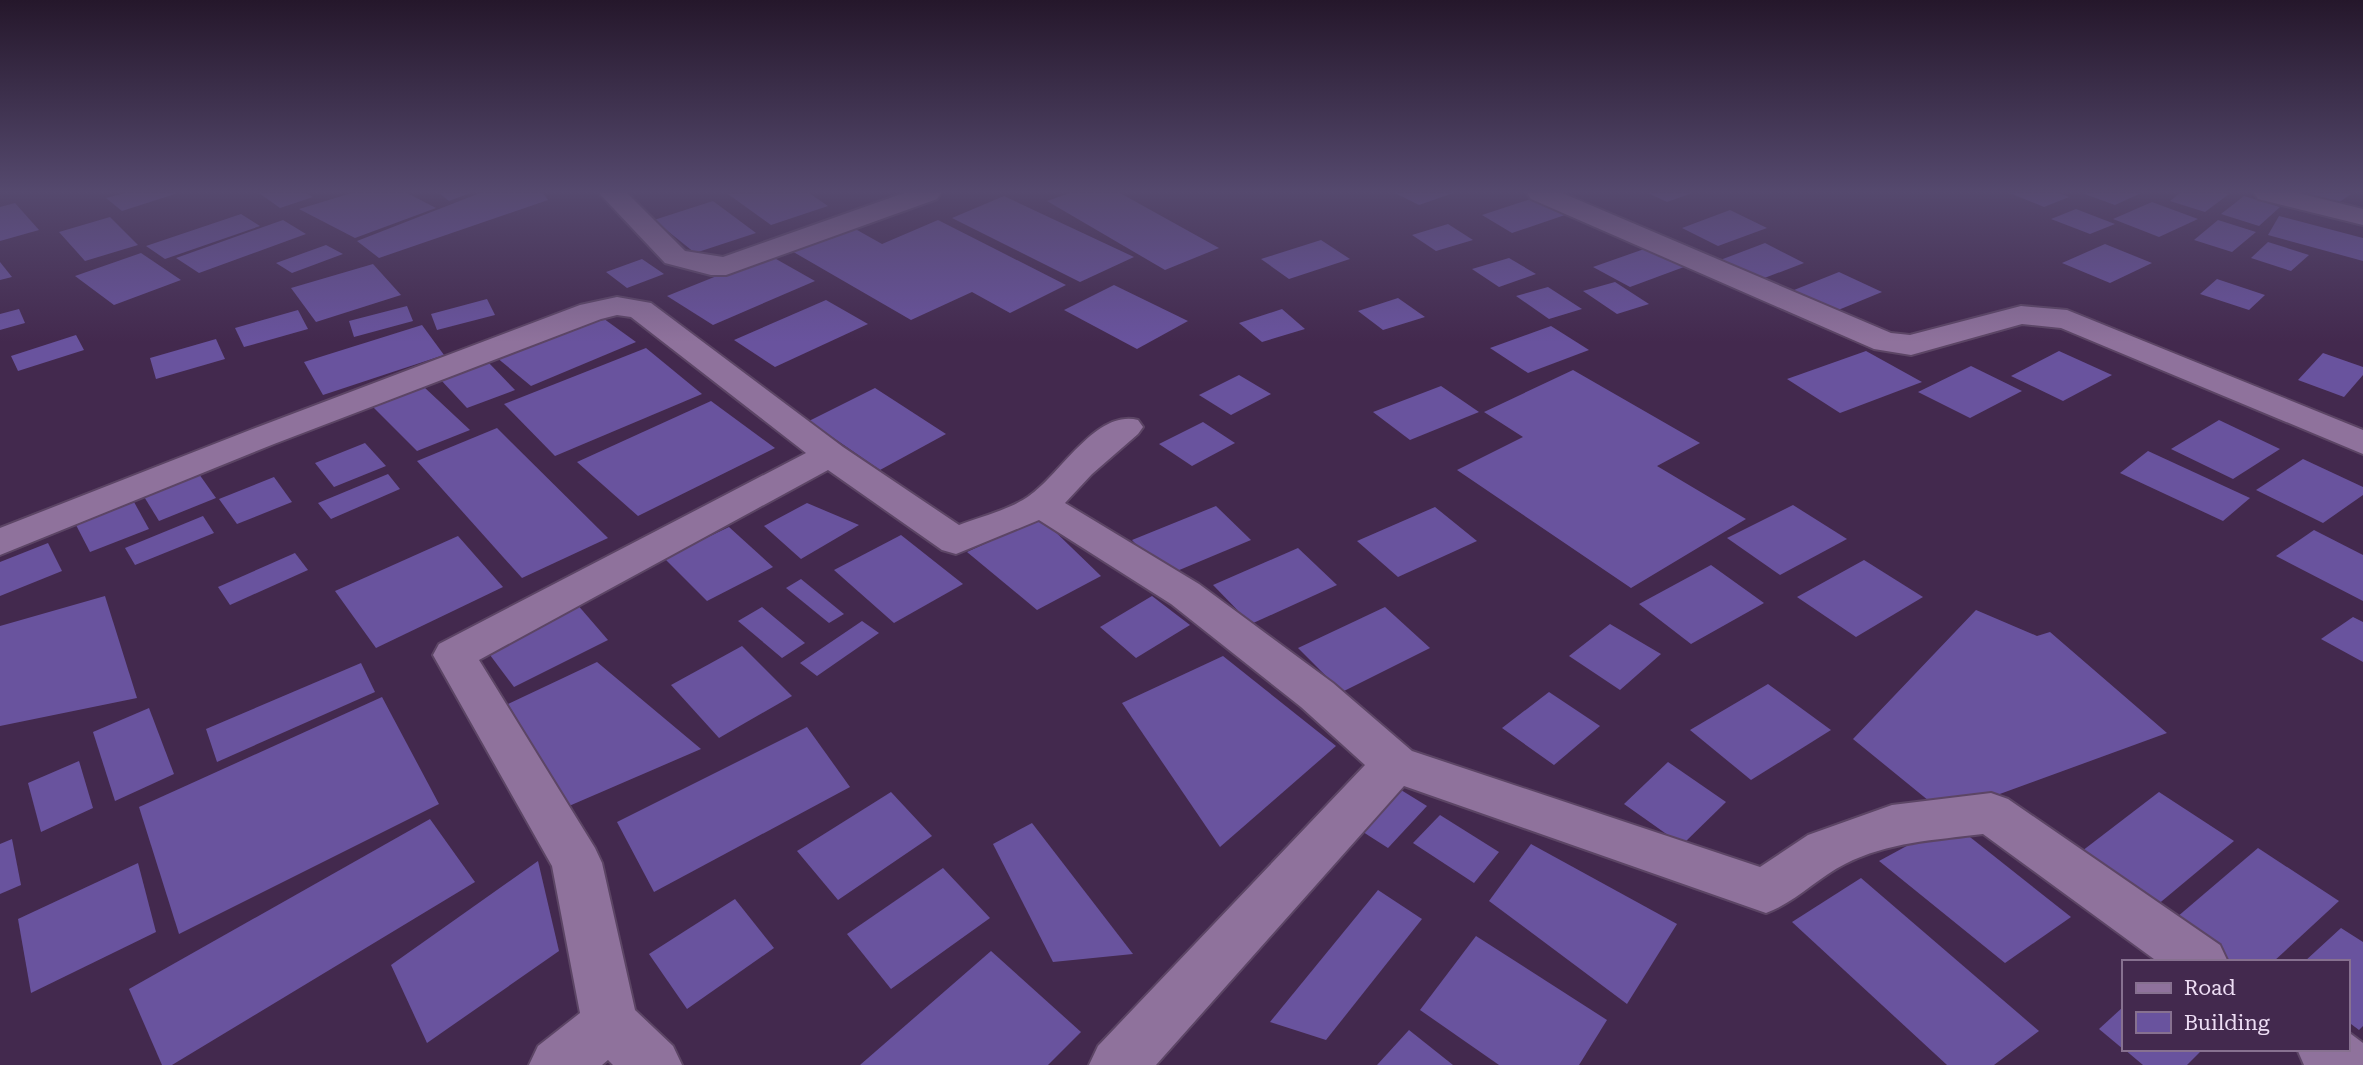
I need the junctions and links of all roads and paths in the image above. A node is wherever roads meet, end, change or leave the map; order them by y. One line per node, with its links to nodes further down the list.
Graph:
1 (661, 243): 2 (street)
2 (790, 243)
3 (1655, 243): 5 (street)
4 (1126, 427): 7 (street)
5 (2363, 443)
6 (830, 455): 7 (street); 8 (street); 11 (street)
7 (1042, 505): 9 (street)
8 (0, 541)
9 (1395, 764): 10 (street); 15 (street)
10 (2198, 960)
11 (610, 1024): 13 (street); 14 (street)
12 (2328, 1051): 16 (street)
13 (558, 1065)
14 (653, 1065)
15 (1118, 1065)
16 (2347, 1065)

